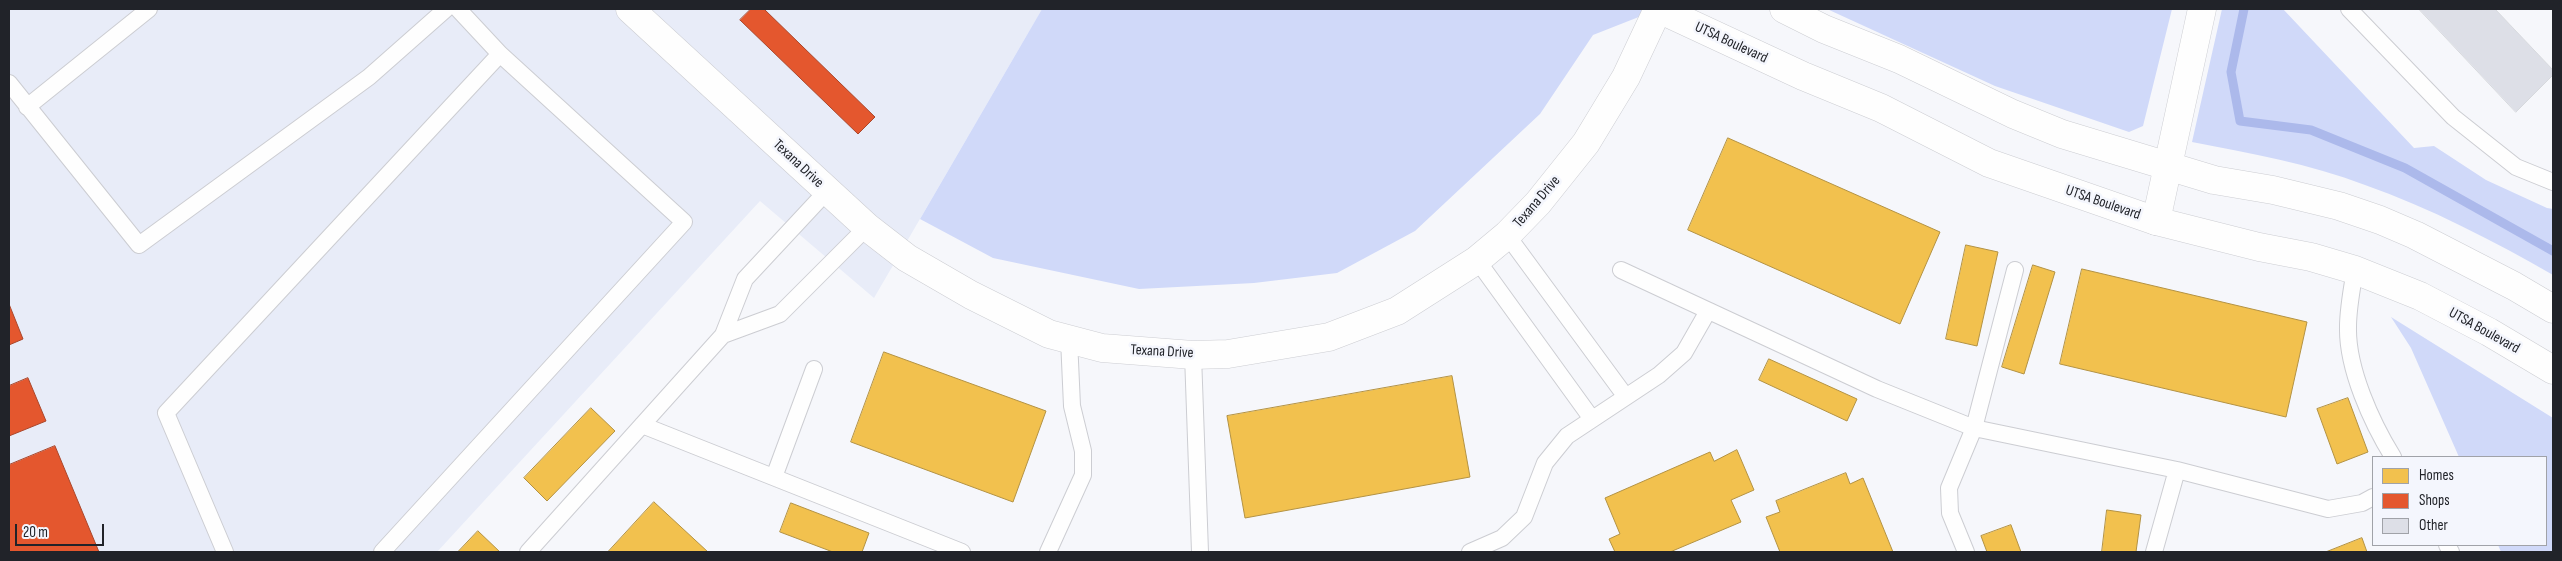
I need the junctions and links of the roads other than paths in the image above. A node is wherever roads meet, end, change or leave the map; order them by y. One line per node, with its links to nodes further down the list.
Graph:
1 (148, 9): 11 (lane)
2 (446, 9): 11 (lane)
3 (458, 9): 9 (lane)
4 (630, 9): 14 (main road, Texana Drive)
5 (1659, 9): 15 (main road, UTSA Boulevard); 17 (main road, Texana Drive)
6 (1784, 9): 12 (main road)
7 (2202, 9): 12 (main road)
8 (2349, 9): 13 (lane)
9 (500, 54): 37 (lane); 38 (lane)
10 (9, 83): 11 (lane)
11 (27, 107)
12 (2166, 166): 15 (main road); 22 (main road)
13 (2553, 182)
14 (827, 191): 16 (main road, Texana Drive); 24 (lane)
15 (2156, 221): 21 (main road, UTSA Boulevard)
16 (867, 227): 24 (lane); 25 (main road, Texana Drive)
17 (1507, 235): 18 (main road, Texana Drive); 29 (lane)
18 (1477, 260): 26 (main road, Texana Drive); 30 (lane)
19 (1621, 270): 23 (lane)
20 (2015, 270): 32 (lane)
21 (2355, 270): 28 (main road, UTSA Boulevard); 33 (lane)
22 (2553, 309)
23 (1708, 311): 29 (lane); 32 (lane)
24 (723, 335): 31 (lane)
25 (1069, 340): 26 (main road, Texana Drive); 41 (lane)
26 (1193, 355): 42 (lane)
27 (814, 369): 35 (lane)
28 (2553, 370)
29 (1626, 397): 30 (lane)
30 (1592, 419): 43 (lane)
31 (642, 424): 35 (lane); 39 (lane)
32 (1974, 428): 34 (lane); 44 (lane)
33 (2392, 456)
34 (2177, 470): 36 (lane); 45 (lane)
35 (774, 477): 40 (lane)
36 (2372, 498)
37 (225, 552)
38 (382, 552)
39 (528, 552)
40 (962, 552)
41 (1048, 552)
42 (1200, 552)
43 (1470, 552)
44 (1966, 552)
45 (2154, 552)

